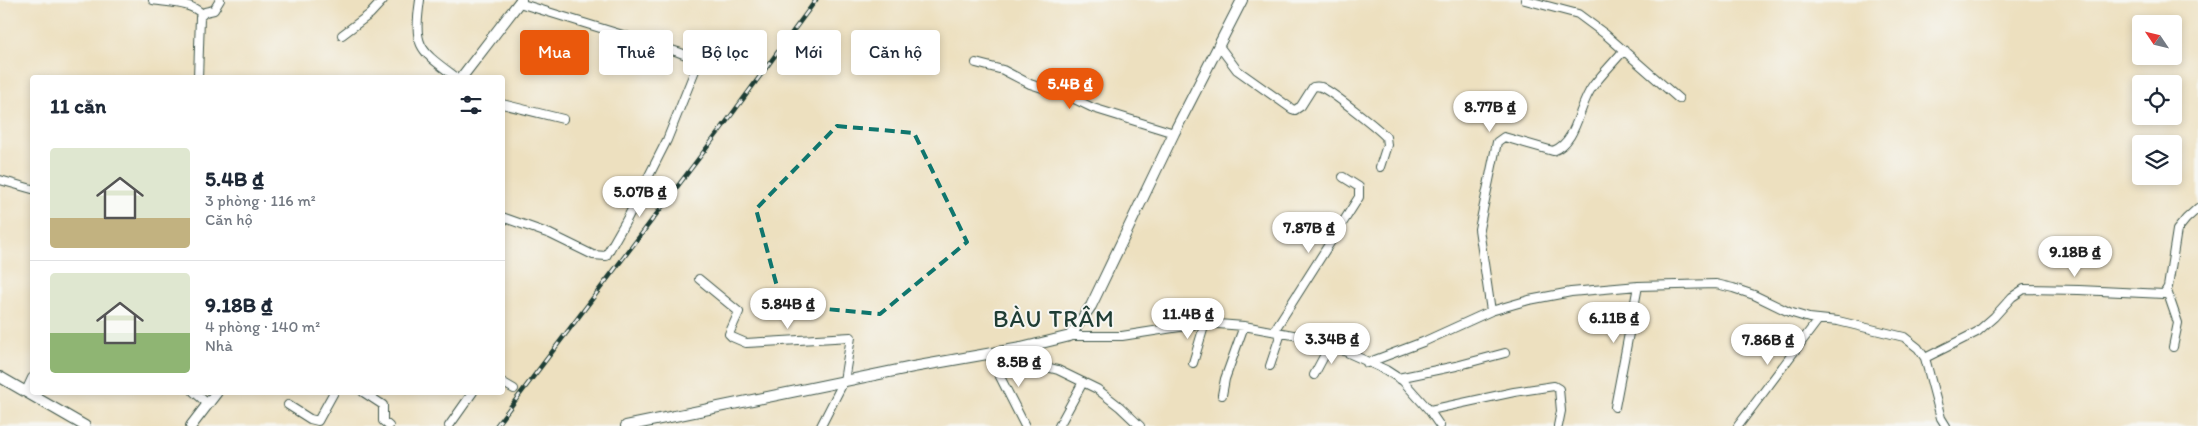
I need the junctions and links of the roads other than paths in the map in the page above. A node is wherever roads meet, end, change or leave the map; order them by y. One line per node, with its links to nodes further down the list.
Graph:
1 (154, 0): 8 (street)
2 (220, 0): 8 (street)
3 (383, 0): 9 (street)
4 (420, 0): 14 (street)
5 (1242, 0): 10 (street)
6 (1525, 0): 11 (street)
7 (520, 1): 15 (street); 25 (street)
8 (202, 14): 13 (street)
9 (342, 35)
10 (1219, 46): 19 (street); 20 (street)
11 (1624, 50): 16 (street); 29 (street)
12 (976, 62): 19 (street)
13 (198, 75)
14 (452, 75)
15 (463, 75)
16 (1679, 99)
17 (505, 105): 18 (street)
18 (563, 119)
19 (1174, 133): 34 (street)
20 (1380, 167)
21 (1343, 177): 33 (street)
22 (0, 180): 23 (street)
23 (30, 188)
24 (2198, 208): 28 (street)
25 (505, 218)
26 (699, 279): 47 (street)
27 (1638, 286): 29 (street); 30 (street); 63 (street)
28 (2167, 291): 36 (street); 40 (street)
29 (1491, 311): 42 (street)
30 (1818, 320): 40 (street); 76 (street)
31 (1205, 323): 32 (street); 34 (street); 41 (street)
32 (1244, 326): 33 (street); 54 (street)
33 (1277, 332): 35 (street); 43 (street)
34 (1070, 336): 37 (street)
35 (1330, 345): 42 (street); 44 (street)
36 (2173, 347)
37 (1021, 348): 39 (street); 49 (street)
38 (1505, 353): 46 (street)
39 (988, 354): 47 (street); 71 (street)
40 (1925, 358): 77 (street)
41 (1193, 363)
42 (1367, 363): 46 (street)
43 (1270, 366)
44 (1314, 375)
45 (0, 377): 52 (street)
46 (1398, 378): 64 (street)
47 (844, 381): 69 (street); 70 (street)
48 (30, 382): 52 (street)
49 (1083, 382): 72 (street); 73 (street)
50 (505, 384): 51 (street)
51 (514, 389)
52 (26, 391): 53 (street)
53 (30, 393)
54 (1222, 394)
55 (33, 395): 65 (street)
56 (198, 395): 61 (street)
57 (215, 395): 61 (street)
58 (332, 395): 62 (street)
59 (368, 395): 67 (street)
60 (471, 395): 68 (street)
61 (208, 404): 66 (street)
62 (288, 405)
63 (1615, 407)
64 (1430, 410): 74 (street); 75 (street)
65 (85, 426)
66 (191, 426)
67 (389, 426)
68 (449, 426)
69 (626, 426)
70 (821, 426)
71 (1025, 426)
72 (1059, 426)
73 (1140, 426)
74 (1440, 426)
75 (1558, 426)
76 (1738, 426)
77 (1946, 426)

